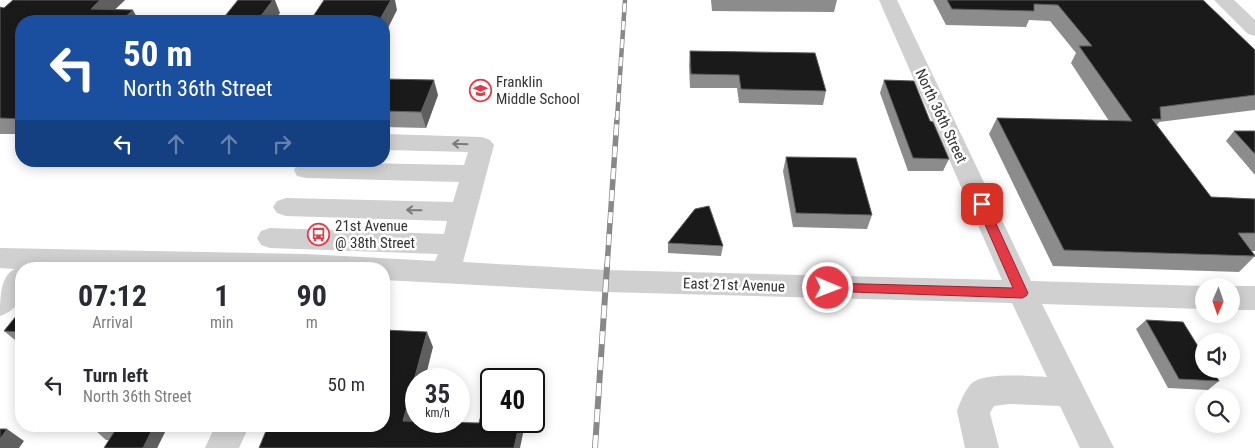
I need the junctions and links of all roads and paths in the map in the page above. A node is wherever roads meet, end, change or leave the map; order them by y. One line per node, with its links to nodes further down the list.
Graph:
1 (888, 0): 18 (street, North 36th Street)
2 (1223, 0): 3 (street)
3 (1255, 30)
4 (390, 142): 7 (street, one-way to 4)
5 (307, 167): 8 (street)
6 (329, 167): 7 (street)
7 (474, 174): 9 (street)
8 (286, 207): 9 (street, one-way to 8); 10 (street)
9 (463, 212): 11 (street)
10 (270, 238): 11 (street); 13 (street)
11 (454, 244): 16 (street)
12 (0, 258): 14 (street, East 21st Avenue)
13 (257, 262)
14 (15, 264)
15 (390, 269): 16 (street, East 21st Avenue)
16 (446, 272): 18 (street, East 21st Avenue)
17 (15, 285): 22 (street)
18 (1022, 293): 19 (street, East 21st Avenue); 23 (street, North 36th Street)
19 (1195, 297)
20 (1240, 298): 21 (street)
21 (1255, 298)
22 (0, 304)
23 (1070, 392): 26 (street); 27 (street, North 36th Street)
24 (229, 432): 25 (street)
25 (222, 448)
26 (982, 448)
27 (1097, 448)

